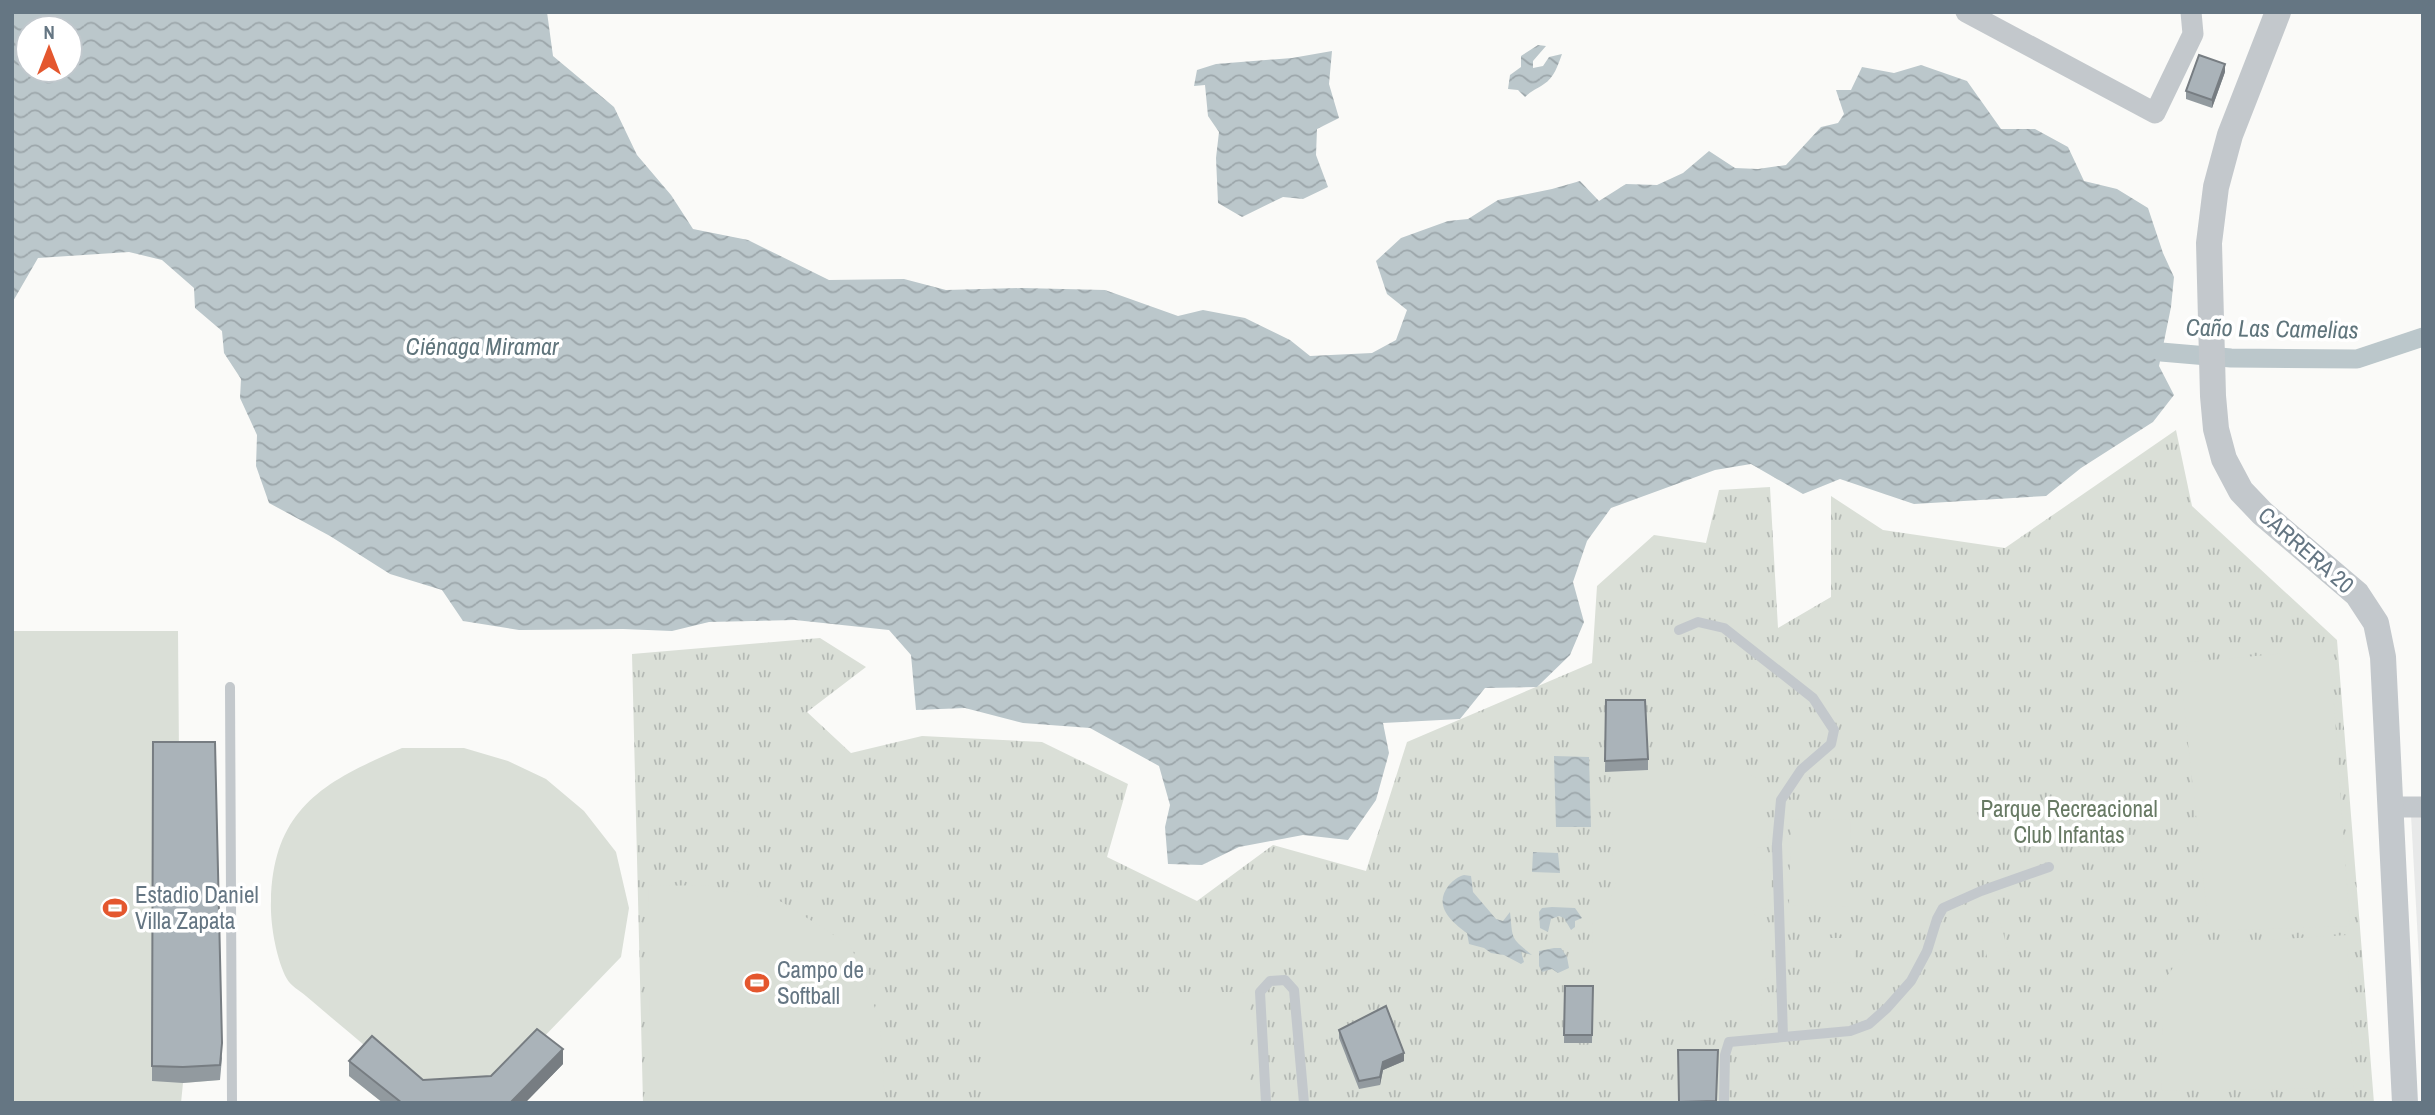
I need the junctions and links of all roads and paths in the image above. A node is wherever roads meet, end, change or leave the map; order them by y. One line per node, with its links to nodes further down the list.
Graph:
1 (1966, 12): 2 (street)
2 (2191, 12)
3 (2278, 12): 6 (street, CARRERA 20)
4 (1679, 630): 9 (lane)
5 (230, 687): 10 (lane)
6 (2392, 807): 7 (street); 14 (street, CARRERA 20)
7 (2423, 807)
8 (2049, 867): 9 (lane)
9 (1783, 1037): 13 (lane)
10 (232, 1103)
11 (1266, 1103): 12 (lane)
12 (1304, 1103)
13 (1724, 1103)
14 (2405, 1103)

